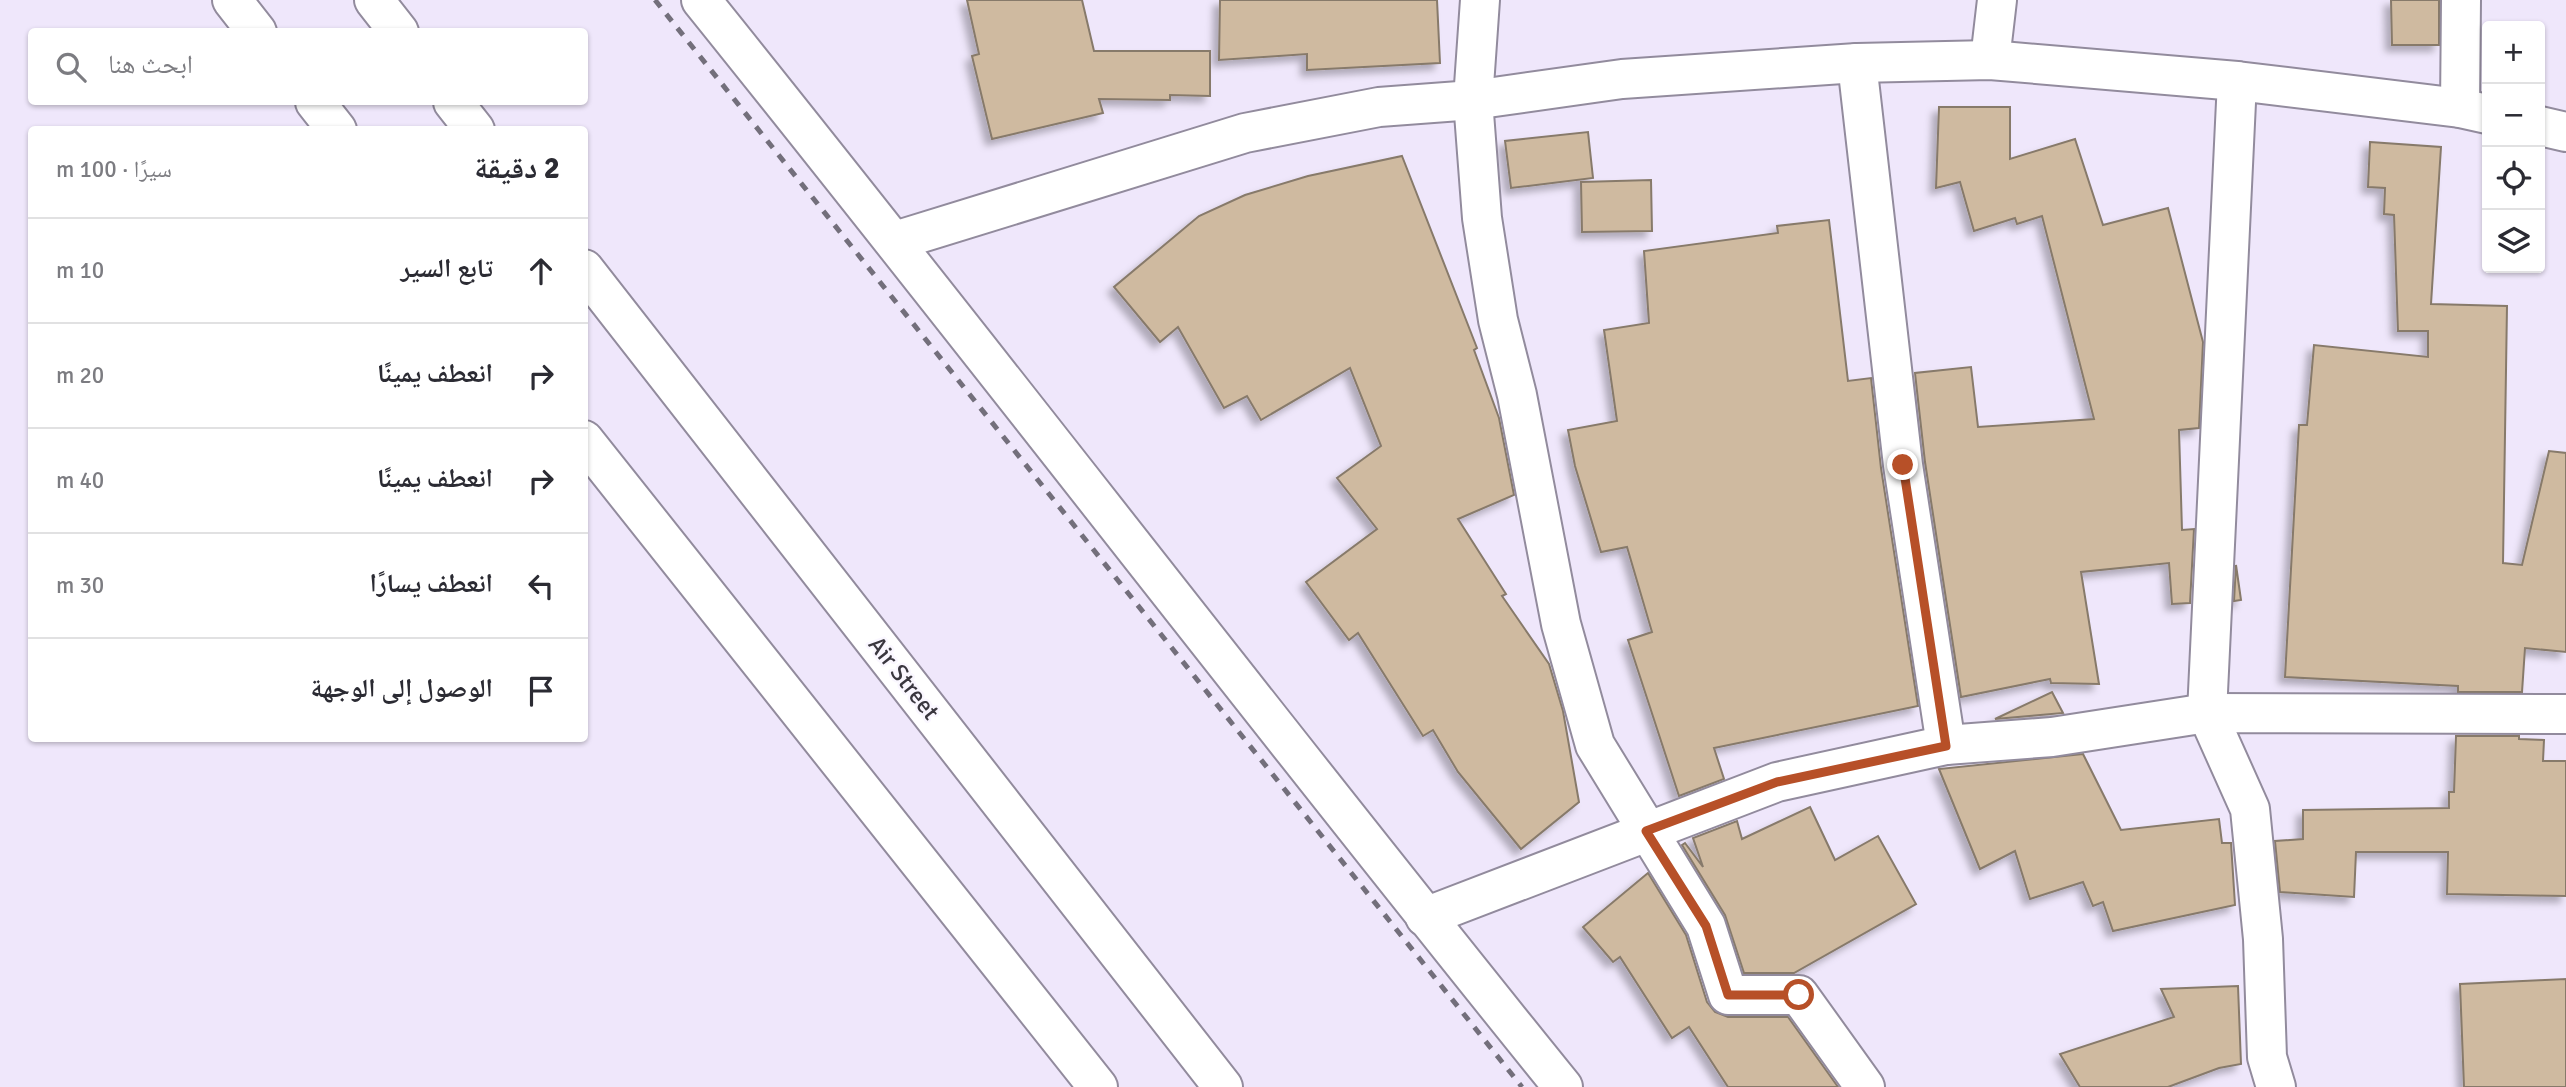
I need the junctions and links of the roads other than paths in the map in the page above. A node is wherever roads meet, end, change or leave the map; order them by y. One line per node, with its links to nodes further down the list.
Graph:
1 (232, 0): 7 (street)
2 (374, 0): 8 (street)
3 (701, 0): 20 (street)
4 (1480, 0): 12 (street)
5 (1997, 0): 9 (street)
6 (2461, 0): 15 (street)
7 (254, 28)
8 (396, 28)
9 (1990, 60): 10 (street); 11 (street)
10 (1857, 63): 12 (street); 25 (street)
11 (2237, 81): 15 (street); 23 (street)
12 (1474, 100): 20 (street); 26 (street)
13 (316, 105): 16 (street)
14 (455, 105): 17 (street)
15 (2474, 111)
16 (334, 126)
17 (472, 126)
18 (2545, 127): 19 (street)
19 (2566, 132)
20 (895, 241): 27 (street)
21 (588, 274): 29 (street, Air Street)
22 (588, 445): 28 (street)
23 (2207, 713): 24 (street); 25 (street); 32 (street)
24 (2566, 714)
25 (1946, 746): 26 (street)
26 (1646, 831): 27 (street); 31 (street)
27 (1425, 917): 30 (street)
28 (1098, 1087)
29 (1223, 1087)
30 (1563, 1087)
31 (1865, 1087)
32 (2276, 1087)

